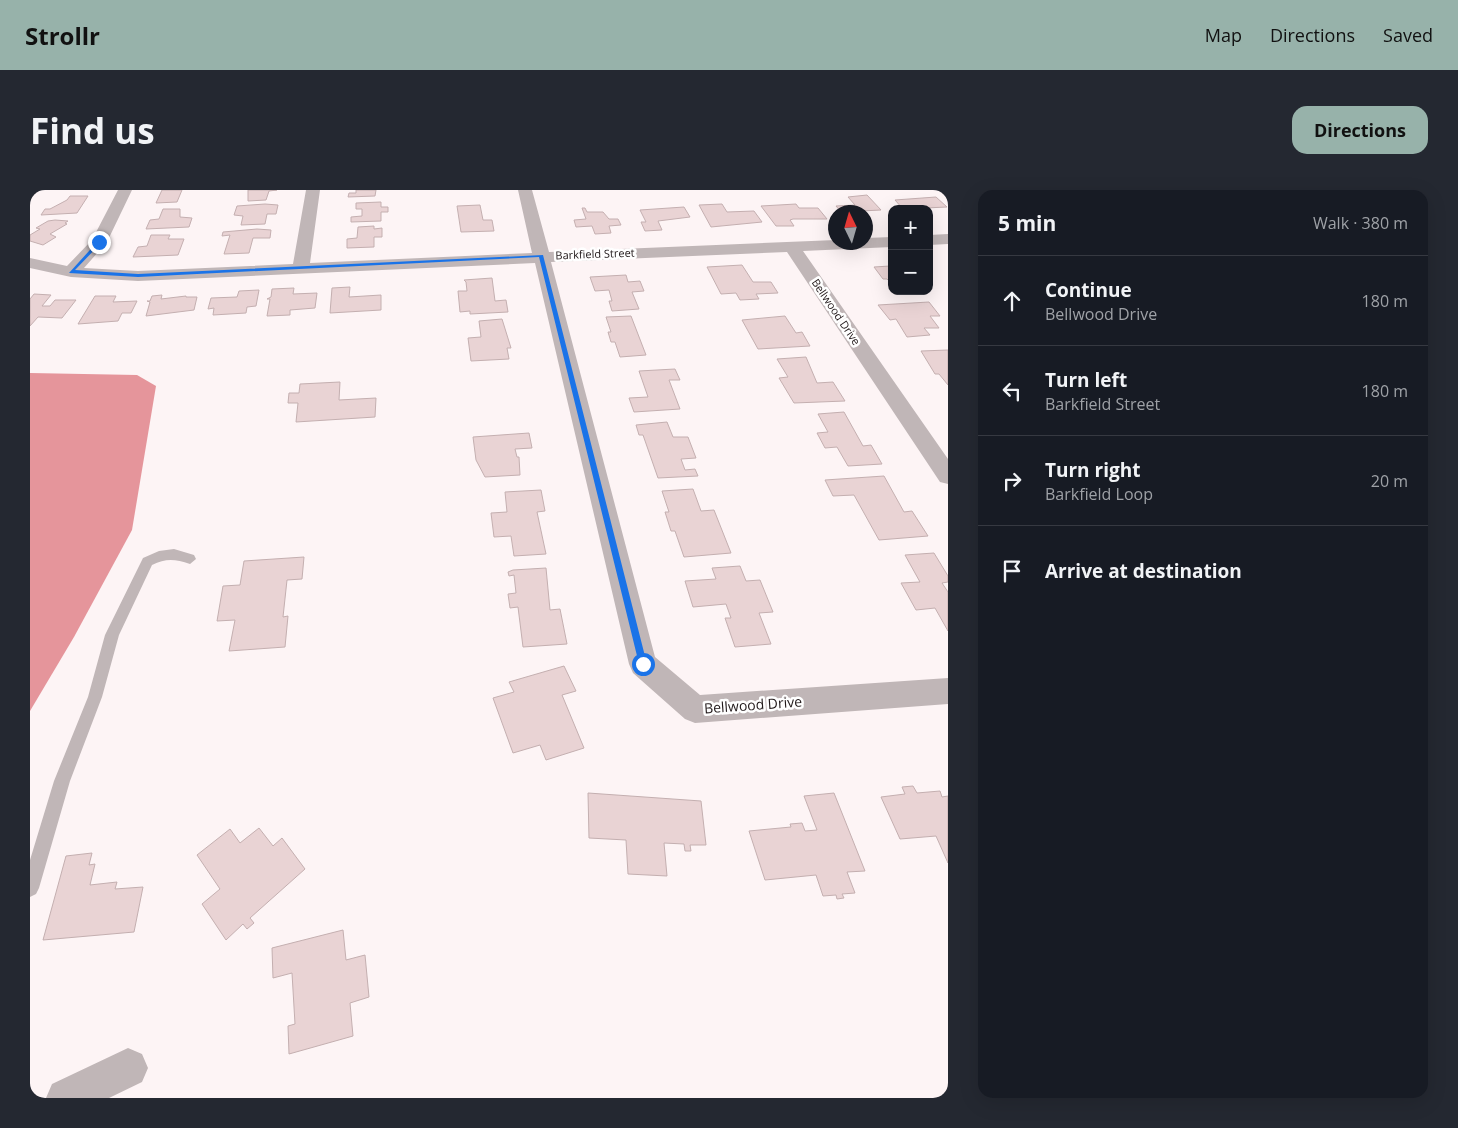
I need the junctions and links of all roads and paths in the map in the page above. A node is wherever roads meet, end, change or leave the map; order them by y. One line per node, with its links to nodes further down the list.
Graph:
1 (125, 190): 11 (street)
2 (313, 190): 10 (street)
3 (525, 190): 8 (street, Bellwood Drive)
4 (948, 239): 5 (street)
5 (933, 240)
6 (888, 242): 7 (street, Barkfield Street)
7 (791, 246): 8 (street, Barkfield Street); 12 (street, Bellwood Drive)
8 (541, 256): 10 (street, Barkfield Street); 14 (street, Bellwood Drive)
9 (30, 263): 11 (street, Barkfield Street)
10 (300, 268): 11 (street, Barkfield Street)
11 (71, 272)
12 (948, 476)
13 (190, 558): 15 (lane)
14 (948, 691)
15 (30, 888)
16 (128, 1068): 17 (street)
17 (66, 1098)

